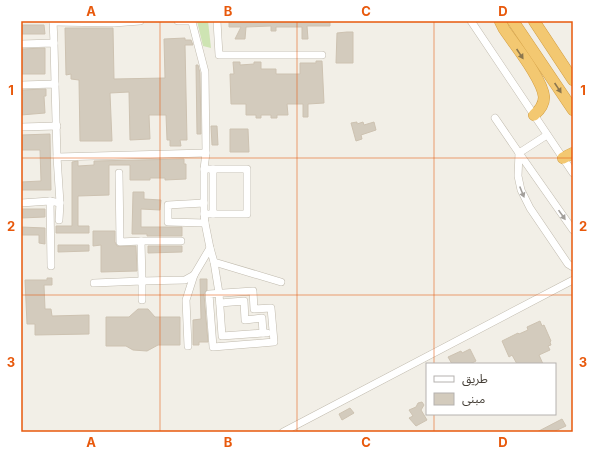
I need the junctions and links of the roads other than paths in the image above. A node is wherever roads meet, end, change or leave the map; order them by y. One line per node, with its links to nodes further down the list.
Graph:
1 (140, 21): 9 (street)
2 (178, 21): 3 (street)
3 (192, 21): 22 (street)
4 (217, 21): 12 (street)
5 (471, 21): 17 (street)
6 (500, 21): 17 (highway, one-way to 17)
7 (513, 21): 16 (highway, one-way to 16)
8 (534, 21): 13 (highway)
9 (53, 22): 10 (street)
10 (54, 43): 11 (street); 14 (street)
11 (21, 44)
12 (322, 55)
13 (573, 80)
14 (55, 84): 15 (street); 19 (street)
15 (21, 85)
16 (573, 110)
17 (534, 115): 21 (street)
18 (495, 118): 23 (street)
19 (57, 126): 20 (street); 25 (street)
20 (21, 127)
21 (547, 135): 23 (street); 26 (street)
22 (206, 153): 25 (street); 27 (street)
23 (519, 153): 39 (street, one-way to 39); 45 (street, one-way to 45)
24 (573, 153): 26 (highway)
25 (57, 157): 33 (street)
26 (563, 158): 30 (street)
27 (204, 169): 28 (street); 34 (street)
28 (213, 169): 36 (street); 36 (street)
29 (119, 173): 40 (street)
30 (573, 173)
31 (50, 201): 32 (street); 33 (street); 44 (street)
32 (21, 203)
33 (60, 203): 37 (street)
34 (204, 203): 35 (street); 38 (street)
35 (204, 214): 36 (street); 38 (street)
36 (213, 214)
37 (59, 220)
38 (205, 223): 42 (street)
39 (573, 231)
40 (141, 241): 41 (street); 48 (street)
41 (181, 241)
42 (210, 248): 43 (street); 46 (street)
43 (214, 262): 49 (street); 51 (street)
44 (51, 266)
45 (573, 267)
46 (194, 276): 48 (street); 56 (street)
47 (573, 280): 57 (street)
48 (142, 281): 50 (street); 52 (street)
49 (281, 282)
50 (94, 283)
51 (219, 294): 53 (street); 54 (street); 54 (street)
52 (142, 300)
53 (220, 303): 55 (street); 55 (street)
54 (272, 332): 55 (street)
55 (263, 333)
56 (188, 346)
57 (282, 432)

